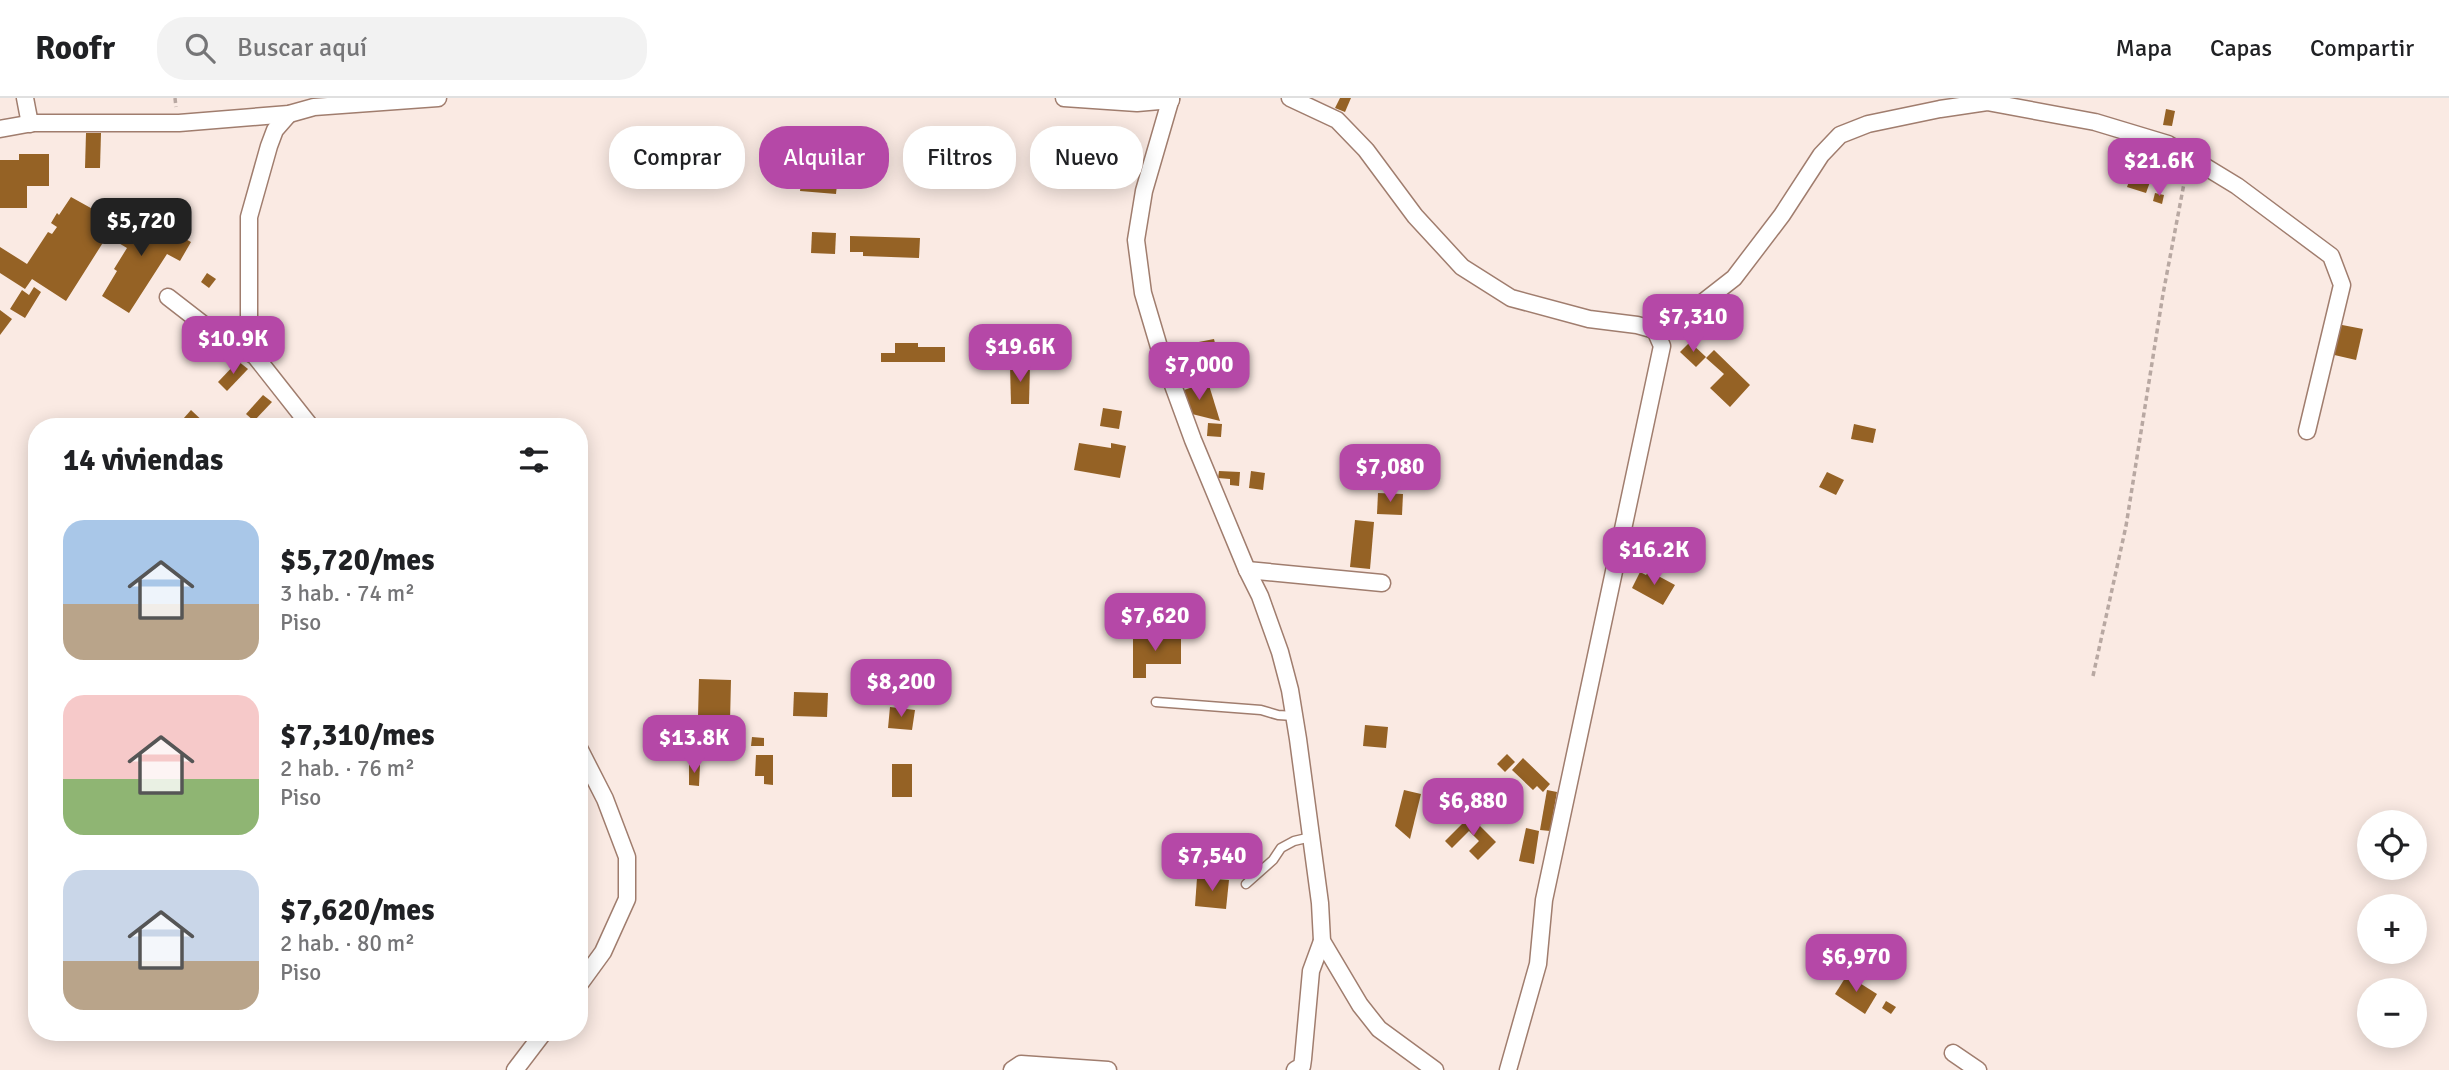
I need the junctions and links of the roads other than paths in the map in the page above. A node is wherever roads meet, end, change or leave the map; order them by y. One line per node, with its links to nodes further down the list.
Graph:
1 (26, 98): 8 (street)
2 (438, 98): 6 (street)
3 (1063, 98): 5 (street)
4 (1290, 98): 11 (street)
5 (1171, 99): 15 (street)
6 (323, 102): 7 (street)
7 (289, 114): 8 (street); 12 (street)
8 (30, 124): 9 (street)
9 (0, 130)
10 (168, 297): 12 (street)
11 (1655, 330): 14 (street); 31 (street)
12 (255, 356): 13 (street)
13 (304, 418)
14 (2307, 431)
15 (1247, 570): 16 (street); 18 (street)
16 (1382, 583)
17 (1156, 702): 18 (lane)
18 (1294, 716): 20 (street)
19 (588, 766): 23 (street)
20 (1311, 837): 21 (lane); 22 (street)
21 (1246, 884)
22 (1322, 941): 26 (street); 30 (street)
23 (588, 973)
24 (537, 1041): 27 (street)
25 (1953, 1053): 32 (street)
26 (1301, 1068)
27 (515, 1070)
28 (1012, 1070): 29 (street)
29 (1108, 1070)
30 (1435, 1070)
31 (1508, 1070)
32 (1978, 1070)

